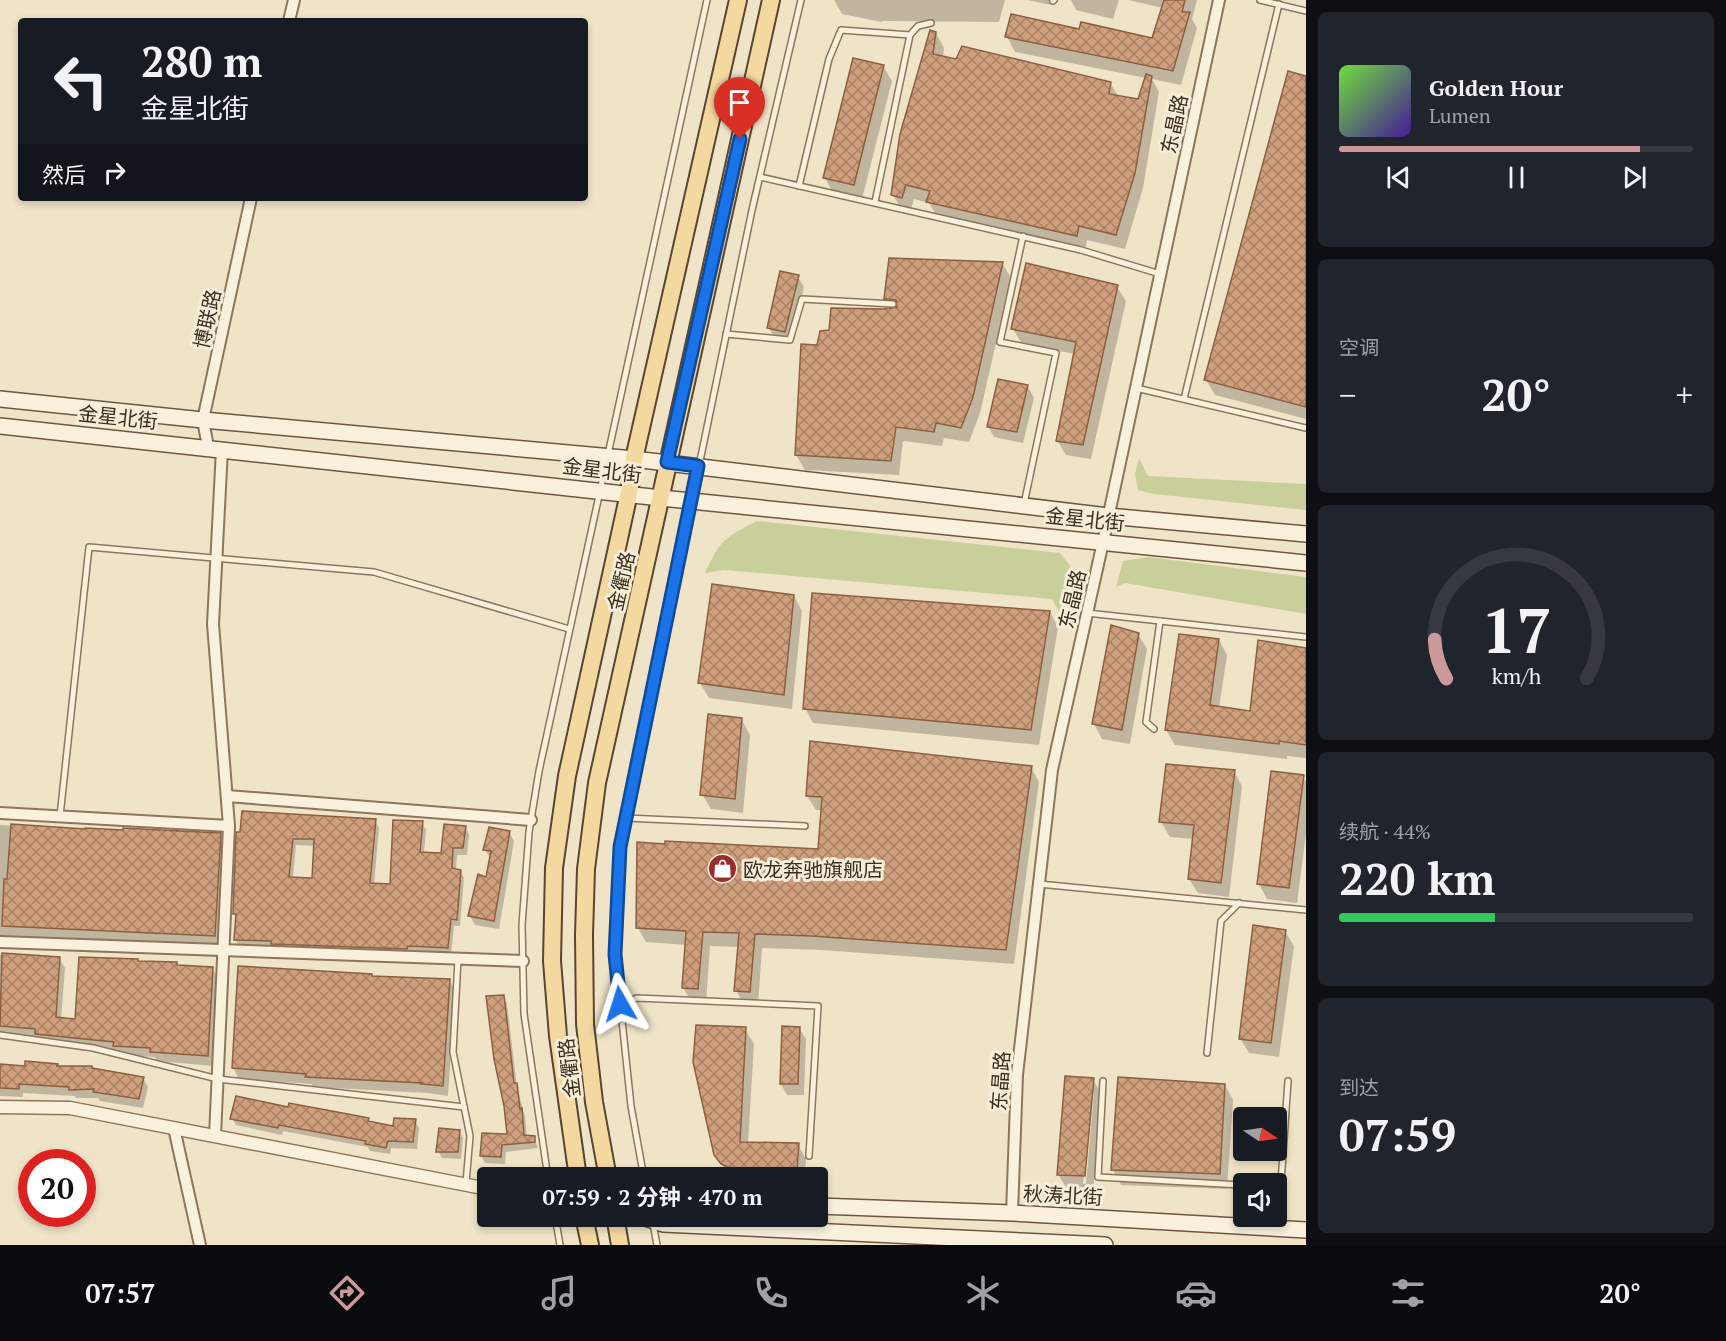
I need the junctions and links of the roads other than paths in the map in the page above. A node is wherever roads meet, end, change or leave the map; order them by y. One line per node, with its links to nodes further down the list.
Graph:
1 (294, 0): 10 (street)
2 (707, 0): 28 (lane)
3 (738, 0): 29 (main road, 金衢路)
4 (771, 0): 30 (main road, 金衢路)
5 (801, 0): 13 (lane)
6 (1219, 0): 18 (street, 东晶路)
7 (1260, 0): 8 (lane)
8 (1279, 4): 9 (lane); 23 (lane)
9 (1306, 11)
10 (290, 18)
11 (931, 23): 12 (lane)
12 (910, 35): 14 (lane); 16 (lane)
13 (760, 177): 14 (lane); 20 (lane)
14 (799, 186): 16 (lane)
15 (250, 201): 24 (street, 博联路)
16 (875, 202): 17 (lane)
17 (1023, 236): 18 (lane); 36 (lane)
18 (1160, 274): 21 (street, 东晶路)
19 (893, 304): 20 (lane)
20 (726, 334): 31 (lane)
21 (1136, 388): 23 (lane); 37 (street, 东晶路)
22 (0, 399): 24 (main road, 金星北街)
23 (1184, 399): 26 (lane)
24 (203, 420): 27 (street, 博联路); 28 (main road, 金星北街)
25 (0, 426): 27 (main road, 金星北街)
26 (1306, 429)
27 (215, 448): 32 (main road, 金星北街); 40 (street, 博联路)
28 (609, 456): 29 (main road, 金星北街); 32 (lane)
29 (634, 459): 30 (main road, 金星北街); 33 (main road, 金衢路)
30 (667, 462): 31 (main road, 金星北街); 34 (main road, 金衢路)
31 (698, 466): 35 (lane); 36 (main road, 金星北街)
32 (601, 490): 33 (main road, 金星北街); 44 (lane)
33 (628, 493): 34 (main road, 金星北街); 73 (main road, 金衢路)
34 (661, 498): 35 (main road, 金星北街); 74 (main road, 金衢路)
35 (691, 501): 39 (main road, 金星北街); 50 (lane)
36 (1024, 506): 37 (main road, 金星北街)
37 (1108, 516): 38 (main road, 金星北街); 39 (street, 东晶路)
38 (1306, 534)
39 (1103, 542): 41 (main road, 金星北街); 42 (street, 东晶路)
40 (217, 558): 44 (lane); 47 (street, 博联路); 49 (lane)
41 (1306, 563)
42 (1087, 613): 43 (lane); 54 (street, 东晶路)
43 (1160, 621): 45 (lane); 46 (lane)
44 (569, 629): 51 (lane)
45 (1306, 637)
46 (1154, 729)
47 (227, 796): 51 (street); 52 (street, 博联路)
48 (0, 813): 49 (street)
49 (60, 816): 52 (street)
50 (626, 818): 53 (lane); 61 (lane)
51 (531, 820): 60 (lane)
52 (229, 826): 58 (street, 博联路)
53 (805, 826)
54 (1039, 884): 55 (lane); 80 (street, 东晶路)
55 (1239, 903): 56 (lane); 63 (lane)
56 (1306, 910)
57 (0, 942): 58 (street)
58 (223, 951): 59 (street); 64 (street, 博联路)
59 (458, 959): 60 (street); 68 (lane)
60 (523, 962): 72 (lane)
61 (620, 1004): 71 (lane); 75 (lane)
62 (0, 1035): 64 (lane)
63 (1206, 1053)
64 (218, 1078): 68 (lane); 70 (street, 博联路)
65 (1103, 1081): 77 (lane)
66 (1288, 1081): 88 (lane)
67 (0, 1107): 69 (street)
68 (464, 1107): 76 (lane)
69 (174, 1128): 70 (street); 91 (street)
70 (215, 1136): 76 (street)
71 (809, 1156)
72 (546, 1167)
73 (576, 1167)
74 (606, 1167)
75 (642, 1167)
76 (466, 1184): 78 (street)
77 (1233, 1185)
78 (477, 1186)
79 (828, 1206): 80 (main road, 秋涛北街)
80 (1012, 1213): 81 (main road, 秋涛北街)
81 (1233, 1226)
82 (557, 1227): 92 (lane)
83 (586, 1227): 93 (main road)
84 (617, 1227): 94 (main road)
85 (651, 1227): 95 (lane)
86 (712, 1227): 90 (main road)
87 (1259, 1227): 88 (main road, 秋涛北街)
88 (1278, 1228): 89 (main road, 秋涛北街)
89 (1306, 1230)
90 (960, 1242): 96 (main road)
91 (200, 1245)
92 (560, 1245)
93 (590, 1245)
94 (620, 1245)
95 (657, 1245)
96 (1105, 1245)

